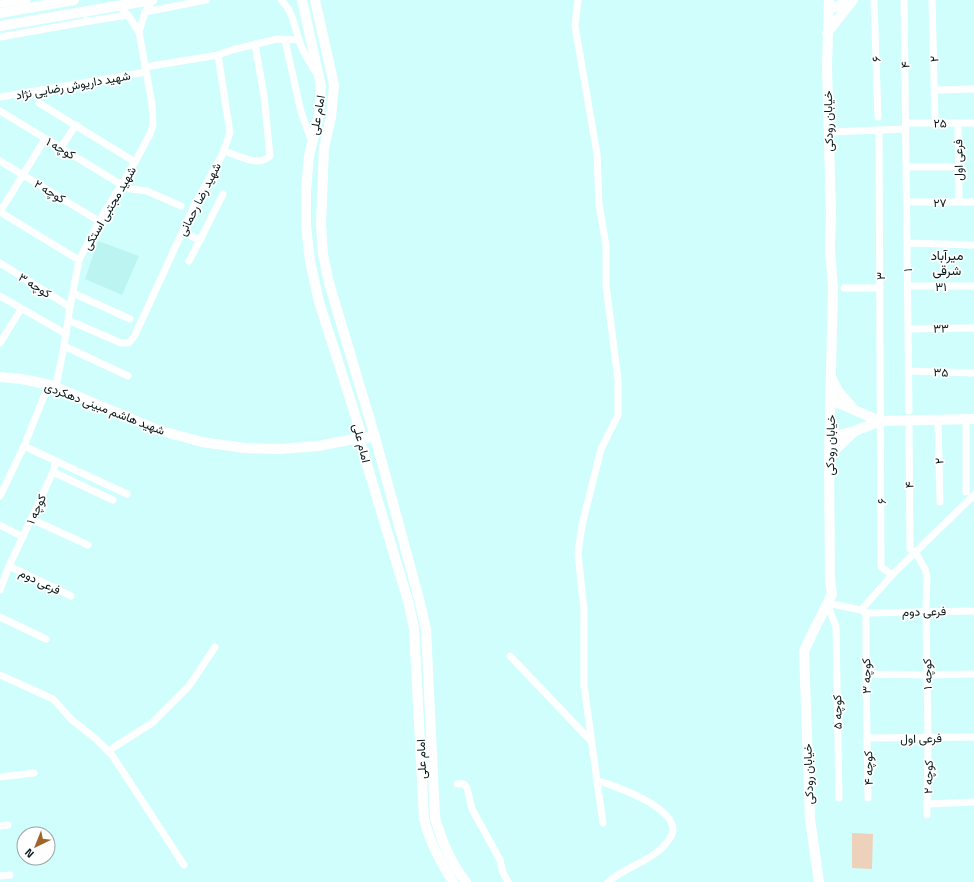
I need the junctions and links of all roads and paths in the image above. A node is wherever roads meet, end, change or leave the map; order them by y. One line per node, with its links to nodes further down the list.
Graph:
1 (42, 0): 14 (main road)
2 (74, 0): 14 (main road)
3 (153, 0): 16 (main road); 17 (street)
4 (206, 0): 17 (street)
5 (281, 0): 27 (street)
6 (302, 0): 31 (main road, امام علی)
7 (315, 0): 32 (main road, امام علی)
8 (578, 0): 139 (street)
9 (853, 0): 15 (main road); 24 (main road)
10 (874, 0): 39 (street, ۶)
11 (904, 0): 44 (street, ۴)
12 (932, 0): 35 (street, ۲)
13 (0, 4): 14 (street)
14 (28, 4): 18 (main road)
15 (828, 5): 24 (main road, خیابان رودکی)
16 (119, 6): 19 (main road); 20 (street)
17 (145, 12): 23 (street)
18 (0, 13)
19 (68, 15): 21 (street); 22 (main road)
20 (128, 15): 21 (street); 23 (street)
21 (90, 21): 25 (street)
22 (0, 26)
23 (139, 32): 30 (street, شهید مجتبی استکی)
24 (827, 33): 46 (main road, خیابان رودکی)
25 (0, 37)
26 (285, 40): 27 (street); 28 (street); 48 (street)
27 (299, 40): 31 (street)
28 (255, 44): 29 (street); 50 (street)
29 (218, 55): 30 (street); 50 (street, شهید رضا رحمانی)
30 (146, 69): 36 (street, شهید داریوش رضایی نژاد); 52 (street, شهید مجتبی استکی)
31 (318, 74): 33 (main road, امام علی)
32 (334, 85): 33 (main road); 100 (main road, امام علی)
33 (321, 86): 48 (main road, امام علی)
34 (974, 88): 35 (street)
35 (935, 90): 40 (street, ۲)
36 (0, 97)
37 (39, 103): 43 (street)
38 (0, 111): 47 (street, کوچه ۱)
39 (878, 117)
40 (935, 118)
41 (958, 123): 42 (street, ۲۵); 44 (street, ۲۵); 54 (street, فرعی اول)
42 (974, 123)
43 (76, 125): 49 (street); 52 (street)
44 (906, 126): 45 (street, ۲۵); 53 (street, ۱)
45 (879, 130): 46 (street, ۲۵); 74 (street, ۳)
46 (829, 132): 90 (main road, خیابان رودکی)
47 (45, 139): 49 (street, کوچه ۱); 55 (street)
48 (312, 142): 101 (main road, امام علی)
49 (61, 147): 56 (street, کوچه ۱)
50 (224, 151): 64 (street, شهید رضا رحمانی)
51 (0, 161): 55 (street, کوچه ۲)
52 (135, 162): 56 (street, شهید مجتبی استکی)
53 (907, 167): 54 (street); 59 (street, ۱)
54 (958, 167): 58 (street, فرعی اول)
55 (23, 175): 62 (street); 63 (street, کوچه ۲)
56 (122, 185): 61 (street, کوچه ۱); 63 (street, شهید مجتبی استکی)
57 (223, 194): 65 (street)
58 (959, 197)
59 (907, 202): 60 (street, ۲۷); 66 (street, ۱)
60 (974, 202)
61 (181, 206)
62 (0, 212): 68 (street)
63 (99, 221): 68 (street, شهید مجتبی استکی)
64 (182, 232): 65 (street); 79 (street, شهید رضا رحمانی)
65 (200, 240): 69 (street)
66 (907, 243): 67 (street); 71 (street, ۱)
67 (974, 245)
68 (80, 260): 75 (street, شهید مجتبی استکی)
69 (189, 261)
70 (0, 263): 77 (street, کوچه ۳)
71 (908, 286): 72 (street, ۳۱); 82 (street, ۱)
72 (974, 286)
73 (844, 288): 74 (street)
74 (880, 288): 97 (street, ۳)
75 (73, 293): 77 (street, شهید مجتبی استکی); 80 (street)
76 (0, 296): 78 (street)
77 (70, 307): 79 (street, شهید مجتبی استکی)
78 (21, 309): 83 (street); 84 (street)
79 (68, 320): 83 (street, شهید مجتبی استکی)
80 (130, 320)
81 (974, 328): 82 (street, ۳۳)
82 (908, 329): 86 (street, ۱)
83 (66, 334): 85 (street, شهید مجتبی استکی)
84 (0, 343)
85 (64, 346): 88 (street); 91 (street, شهید مجتبی استکی)
86 (908, 371): 87 (street, ۳۵); 94 (street, ۱)
87 (974, 373)
88 (128, 376)
89 (0, 377): 91 (main road, شهید هاشم مبینی دهکردی)
90 (831, 378): 92 (main road, خیابان رودکی); 93 (main road)
91 (53, 385): 101 (main road, شهید هاشم مبینی دهکردی); 102 (street, شهید مجتبی استکی)
92 (831, 400): 93 (main road); 99 (main road, خیابان رودکی)
93 (855, 410): 97 (main road)
94 (909, 416): 95 (main road); 97 (main road); 117 (street, ۴)
95 (938, 420): 96 (main road); 112 (street, ۲)
96 (970, 420): 107 (street)
97 (880, 421): 98 (main road); 119 (street, ۶)
98 (855, 431): 99 (main road); 103 (main road)
99 (830, 436): 103 (main road, خیابان رودکی)
100 (376, 437): 101 (main road, شهید هاشم مبینی دهکردی); 127 (main road, امام علی)
101 (359, 438): 128 (main road, امام علی)
102 (24, 446): 104 (street); 106 (street, شهید مجتبی استکی)
103 (829, 456): 122 (main road, خیابان رودکی)
104 (56, 461): 105 (street, کوچه ۱); 108 (street)
105 (53, 472): 111 (street); 113 (street, کوچه ۱)
106 (3, 481): 110 (street, شهید مجتبی استکی)
107 (966, 492)
108 (126, 494)
109 (974, 495): 117 (street)
110 (0, 496)
111 (113, 500)
112 (940, 502)
113 (31, 519): 115 (street, کوچه ۱); 116 (street)
114 (0, 525): 115 (street)
115 (23, 537): 118 (street, کوچه ۱)
116 (88, 545)
117 (912, 551): 119 (street); 124 (street)
118 (9, 566): 120 (street, کوچه ۱); 121 (street, فرعی دوم)
119 (892, 574): 123 (street)
120 (0, 590)
121 (71, 596)
122 (827, 603): 123 (street, فرعی دوم); 145 (street, کوچه ۵); 160 (main road, خیابان رودکی)
123 (863, 611): 124 (street, فرعی دوم); 132 (street, کوچه ۳)
124 (926, 611): 125 (street, فرعی دوم); 135 (street, کوچه ۱)
125 (974, 611)
126 (0, 617): 129 (street)
127 (425, 626): 128 (main road); 157 (main road, امام علی)
128 (414, 628): 156 (main road, امام علی)
129 (46, 639)
130 (215, 647): 140 (street)
131 (510, 656): 139 (street)
132 (866, 674): 135 (street); 137 (street, کوچه ۳)
133 (974, 674): 135 (street)
134 (0, 675): 140 (street)
135 (927, 675): 138 (street, کوچه ۱)
136 (974, 737): 138 (street, فرعی اول)
137 (867, 738): 138 (street, فرعی اول); 146 (street, کوچه ۴)
138 (928, 738): 148 (street, کوچه ۲)
139 (592, 742): 143 (street)
140 (108, 751): 153 (street)
141 (34, 772): 142 (street)
142 (0, 777)
143 (597, 781): 150 (street); 159 (street)
144 (457, 784): 158 (street)
145 (839, 798)
146 (868, 798)
147 (974, 802): 148 (street)
148 (928, 804): 149 (street, کوچه ۲)
149 (927, 816)
150 (603, 823)
151 (8, 825): 152 (street)
152 (0, 826)
153 (184, 865)
154 (10, 875): 155 (street)
155 (0, 876)
156 (453, 882)
157 (466, 882)
158 (508, 882)
159 (608, 882)
160 (819, 882)

